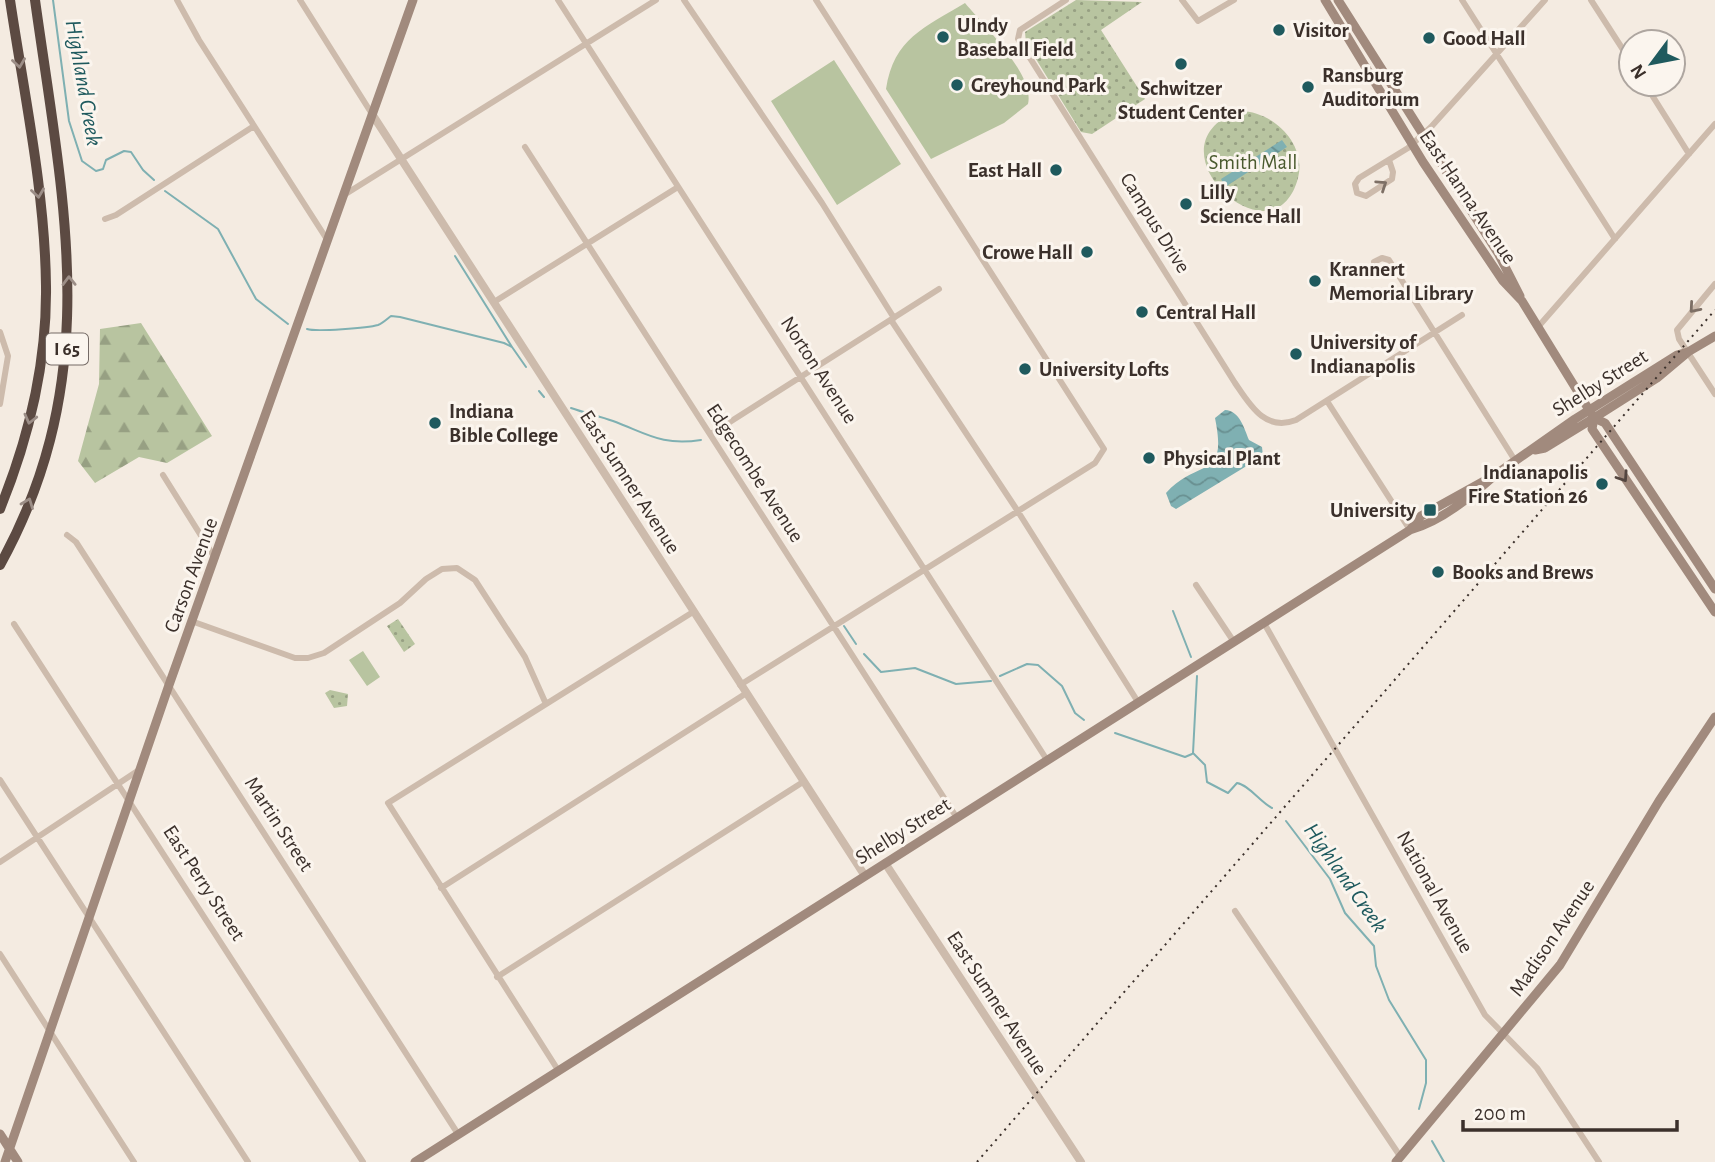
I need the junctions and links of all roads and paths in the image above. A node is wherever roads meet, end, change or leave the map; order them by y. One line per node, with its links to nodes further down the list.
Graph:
1 (10, 0): 56 (highway, I 65, one-way to 56)
2 (35, 0): 61 (highway, I 65, one-way to 2)
3 (177, 0): 24 (street)
4 (300, 0): 22 (street, East Sumner Avenue)
5 (413, 0): 22 (main road, Carson Avenue)
6 (558, 0): 19 (street, Norton Avenue)
7 (656, 0): 19 (street)
8 (684, 0): 42 (street)
9 (816, 0): 57 (street)
10 (1066, 0): 50 (street, Campus Drive)
11 (1182, 0): 12 (street)
12 (1234, 0)
13 (1325, 0): 25 (main road, East Hanna Avenue)
14 (1338, 0): 25 (main road, East Hanna Avenue)
15 (1462, 0): 20 (street)
16 (1545, 0): 20 (street)
17 (1591, 0): 18 (street)
18 (1617, 40)
19 (586, 44): 28 (street); 30 (street, Norton Avenue)
20 (1497, 55): 25 (street); 33 (street)
21 (1654, 98): 27 (street)
22 (372, 114): 28 (street, East Sumner Avenue); 31 (main road, Carson Avenue)
23 (1715, 124): 27 (street)
24 (254, 126): 32 (street); 34 (street)
25 (1417, 139): 29 (street); 39 (main road, East Hanna Avenue); 39 (main road, East Hanna Avenue)
26 (525, 146): 35 (street, Edgecombe Avenue)
27 (1689, 153): 33 (street)
28 (402, 159): 31 (street); 40 (street, East Sumner Avenue)
29 (1389, 160): 29 (street, one-way to 29)
30 (678, 187): 35 (street); 48 (street, Norton Avenue)
31 (344, 195): 34 (main road, Carson Avenue)
32 (105, 219)
33 (1615, 239): 43 (street)
34 (328, 241): 60 (main road, Carson Avenue)
35 (587, 243): 40 (street); 53 (street, Edgecombe Avenue)
36 (1374, 262): 44 (street)
37 (1715, 284): 47 (street, one-way to 47)
38 (939, 289): 42 (street)
39 (1521, 301): 43 (main road, East Hanna Avenue)
40 (494, 302): 65 (street, East Sumner Avenue)
41 (1462, 316): 44 (street, Campus Drive)
42 (892, 319): 48 (street); 57 (street)
43 (1538, 327): 52 (main road, East Hanna Avenue)
44 (1435, 332): 50 (street, Campus Drive); 54 (street)
45 (1, 333): 51 (street)
46 (1715, 336): 47 (main road, Shelby Street)
47 (1688, 352): 49 (street); 52 (main road, Shelby Street)
48 (802, 376): 53 (street); 62 (street, Norton Avenue)
49 (1715, 394)
50 (1327, 401): 58 (street)
51 (0, 404)
52 (1592, 414): 54 (main road, Shelby Street); 64 (main road, East Hanna Avenue); 66 (main road, East Hanna Avenue, one-way to 66)
53 (711, 434): 70 (street, Edgecombe Avenue)
54 (1516, 461): 58 (main road, Shelby Street)
55 (163, 475): 60 (street)
56 (0, 509)
57 (1017, 510): 62 (street); 75 (street)
58 (1410, 530): 68 (main road, Shelby Street)
59 (66, 535): 72 (street, Martin Street)
60 (216, 560): 67 (main road, Carson Avenue)
61 (0, 565)
62 (925, 568): 70 (street); 78 (street, Norton Avenue)
63 (1196, 585): 71 (street)
64 (1715, 589)
65 (693, 612): 73 (street, East Sumner Avenue); 76 (street)
66 (1715, 612)
67 (194, 622): 72 (main road, Carson Avenue); 76 (street)
68 (1264, 623): 71 (main road, Shelby Street); 95 (street, National Avenue)
69 (14, 624): 82 (street, East Perry Street)
70 (832, 626): 73 (street); 84 (street, Edgecombe Avenue)
71 (1234, 642): 75 (main road, Shelby Street)
72 (169, 685): 79 (main road, Carson Avenue); 98 (street, Martin Street)
73 (740, 685): 74 (street, East Sumner Avenue)
74 (746, 694): 81 (street, East Sumner Avenue); 89 (street)
75 (1138, 702): 78 (main road, Shelby Street)
76 (546, 704): 89 (street)
77 (1715, 717): 95 (main road, Madison Avenue)
78 (1047, 760): 84 (main road, Shelby Street)
79 (140, 769): 82 (street); 83 (main road, Carson Avenue)
80 (0, 780): 85 (street)
81 (803, 782): 88 (street, East Sumner Avenue); 93 (street)
82 (119, 783): 83 (street, East Perry Street); 85 (street)
83 (129, 800): 91 (main road, Carson Avenue); 105 (street, East Perry Street)
84 (957, 818): 87 (main road, Shelby Street)
85 (38, 838): 86 (street); 91 (street)
86 (0, 862)
87 (885, 863): 88 (main road, Shelby Street); 107 (street, East Sumner Avenue)
88 (865, 876): 96 (main road, Shelby Street)
89 (441, 888): 93 (street)
90 (1235, 911): 100 (street)
91 (90, 916): 94 (main road, Carson Avenue); 104 (street)
92 (0, 954): 94 (street)
93 (497, 977): 96 (street)
94 (50, 1030): 99 (main road, Carson Avenue); 103 (street)
95 (1503, 1036): 100 (main road, Madison Avenue); 108 (street, National Avenue)
96 (558, 1070): 98 (main road, Shelby Street)
97 (0, 1134): 99 (main road)
98 (458, 1134): 106 (main road, Shelby Street)
99 (10, 1149): 101 (main road, Carson Avenue); 102 (main road)
100 (1398, 1159)
101 (5, 1162)
102 (18, 1162)
103 (134, 1162)
104 (248, 1162)
105 (363, 1162)
106 (415, 1162)
107 (1081, 1162)
108 (1599, 1162)

